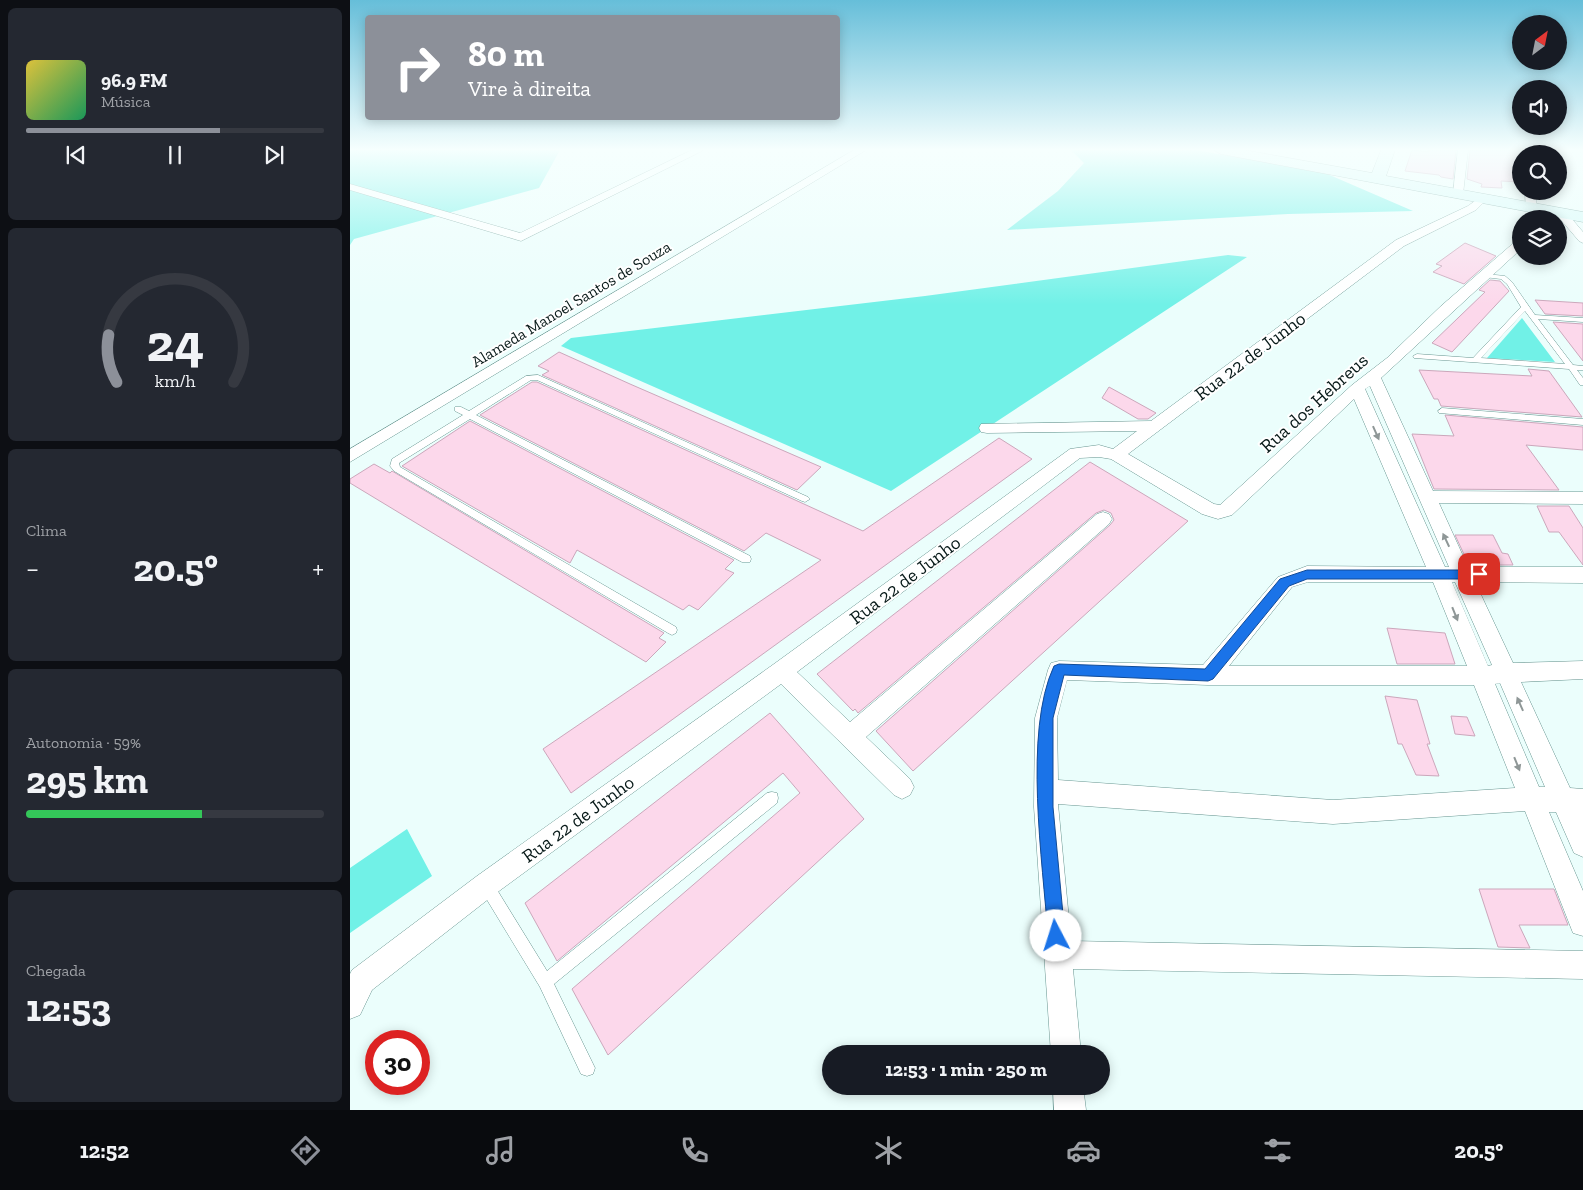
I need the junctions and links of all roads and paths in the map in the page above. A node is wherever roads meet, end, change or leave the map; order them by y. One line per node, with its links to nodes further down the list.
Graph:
1 (401, 202): 10 (street)
2 (593, 202): 10 (street)
3 (774, 202): 30 (street, Alameda Manoel Santos de Souza)
4 (1479, 202): 27 (street, Rua 22 de Junho)
5 (1496, 202): 6 (street)
6 (1523, 210)
7 (1567, 215): 8 (street)
8 (1583, 217)
9 (1567, 220): 11 (street)
10 (521, 237)
11 (1583, 239)
12 (1512, 251): 13 (street, Rua dos Hebreus)
13 (1486, 276): 14 (lane); 21 (street, Rua dos Hebreus)
14 (1525, 307): 15 (lane); 18 (lane)
15 (1533, 318): 16 (lane); 19 (lane)
16 (1583, 320)
17 (1417, 356): 18 (lane)
18 (1475, 360): 19 (lane)
19 (1572, 368): 20 (lane); 22 (lane)
20 (1583, 368)
21 (1365, 383): 29 (street, Rua dos Hebreus); 31 (street); 38 (street, one-way to 38)
22 (1583, 383)
23 (458, 409): 25 (lane)
24 (1442, 411): 26 (lane)
25 (470, 415): 33 (lane); 35 (lane); 39 (lane)
26 (1583, 422)
27 (1156, 426): 28 (street); 29 (street, Rua 22 de Junho)
28 (987, 428)
29 (1116, 455): 41 (street, Rua 22 de Junho)
30 (350, 456)
31 (1427, 497): 32 (street); 36 (street, one-way to 31)
32 (1583, 498)
33 (805, 499)
34 (1103, 519): 45 (street)
35 (746, 559)
36 (1462, 574): 37 (street); 38 (street); 42 (street)
37 (1583, 575)
38 (1440, 576): 43 (street); 44 (street, one-way to 44)
39 (672, 630)
40 (1583, 670): 42 (street)
41 (782, 671): 45 (street); 52 (street, Rua 22 de Junho)
42 (1506, 673): 44 (street); 50 (street, one-way to 42)
43 (1208, 675): 44 (street); 47 (street)
44 (1481, 676): 49 (street, one-way to 49)
45 (849, 737): 46 (street)
46 (902, 787)
47 (1046, 791): 49 (street); 54 (street)
48 (772, 798): 56 (lane)
49 (1532, 799): 50 (street); 53 (street)
50 (1573, 801): 51 (street)
51 (1583, 844)
52 (486, 885): 56 (lane); 57 (street, Rua 22 de Junho)
53 (1583, 923)
54 (1058, 955): 55 (street); 58 (street)
55 (1583, 965)
56 (545, 982): 59 (lane)
57 (350, 1005)
58 (1065, 1045)
59 (587, 1068)
60 (1069, 1095): 61 (street)
61 (1070, 1110)

